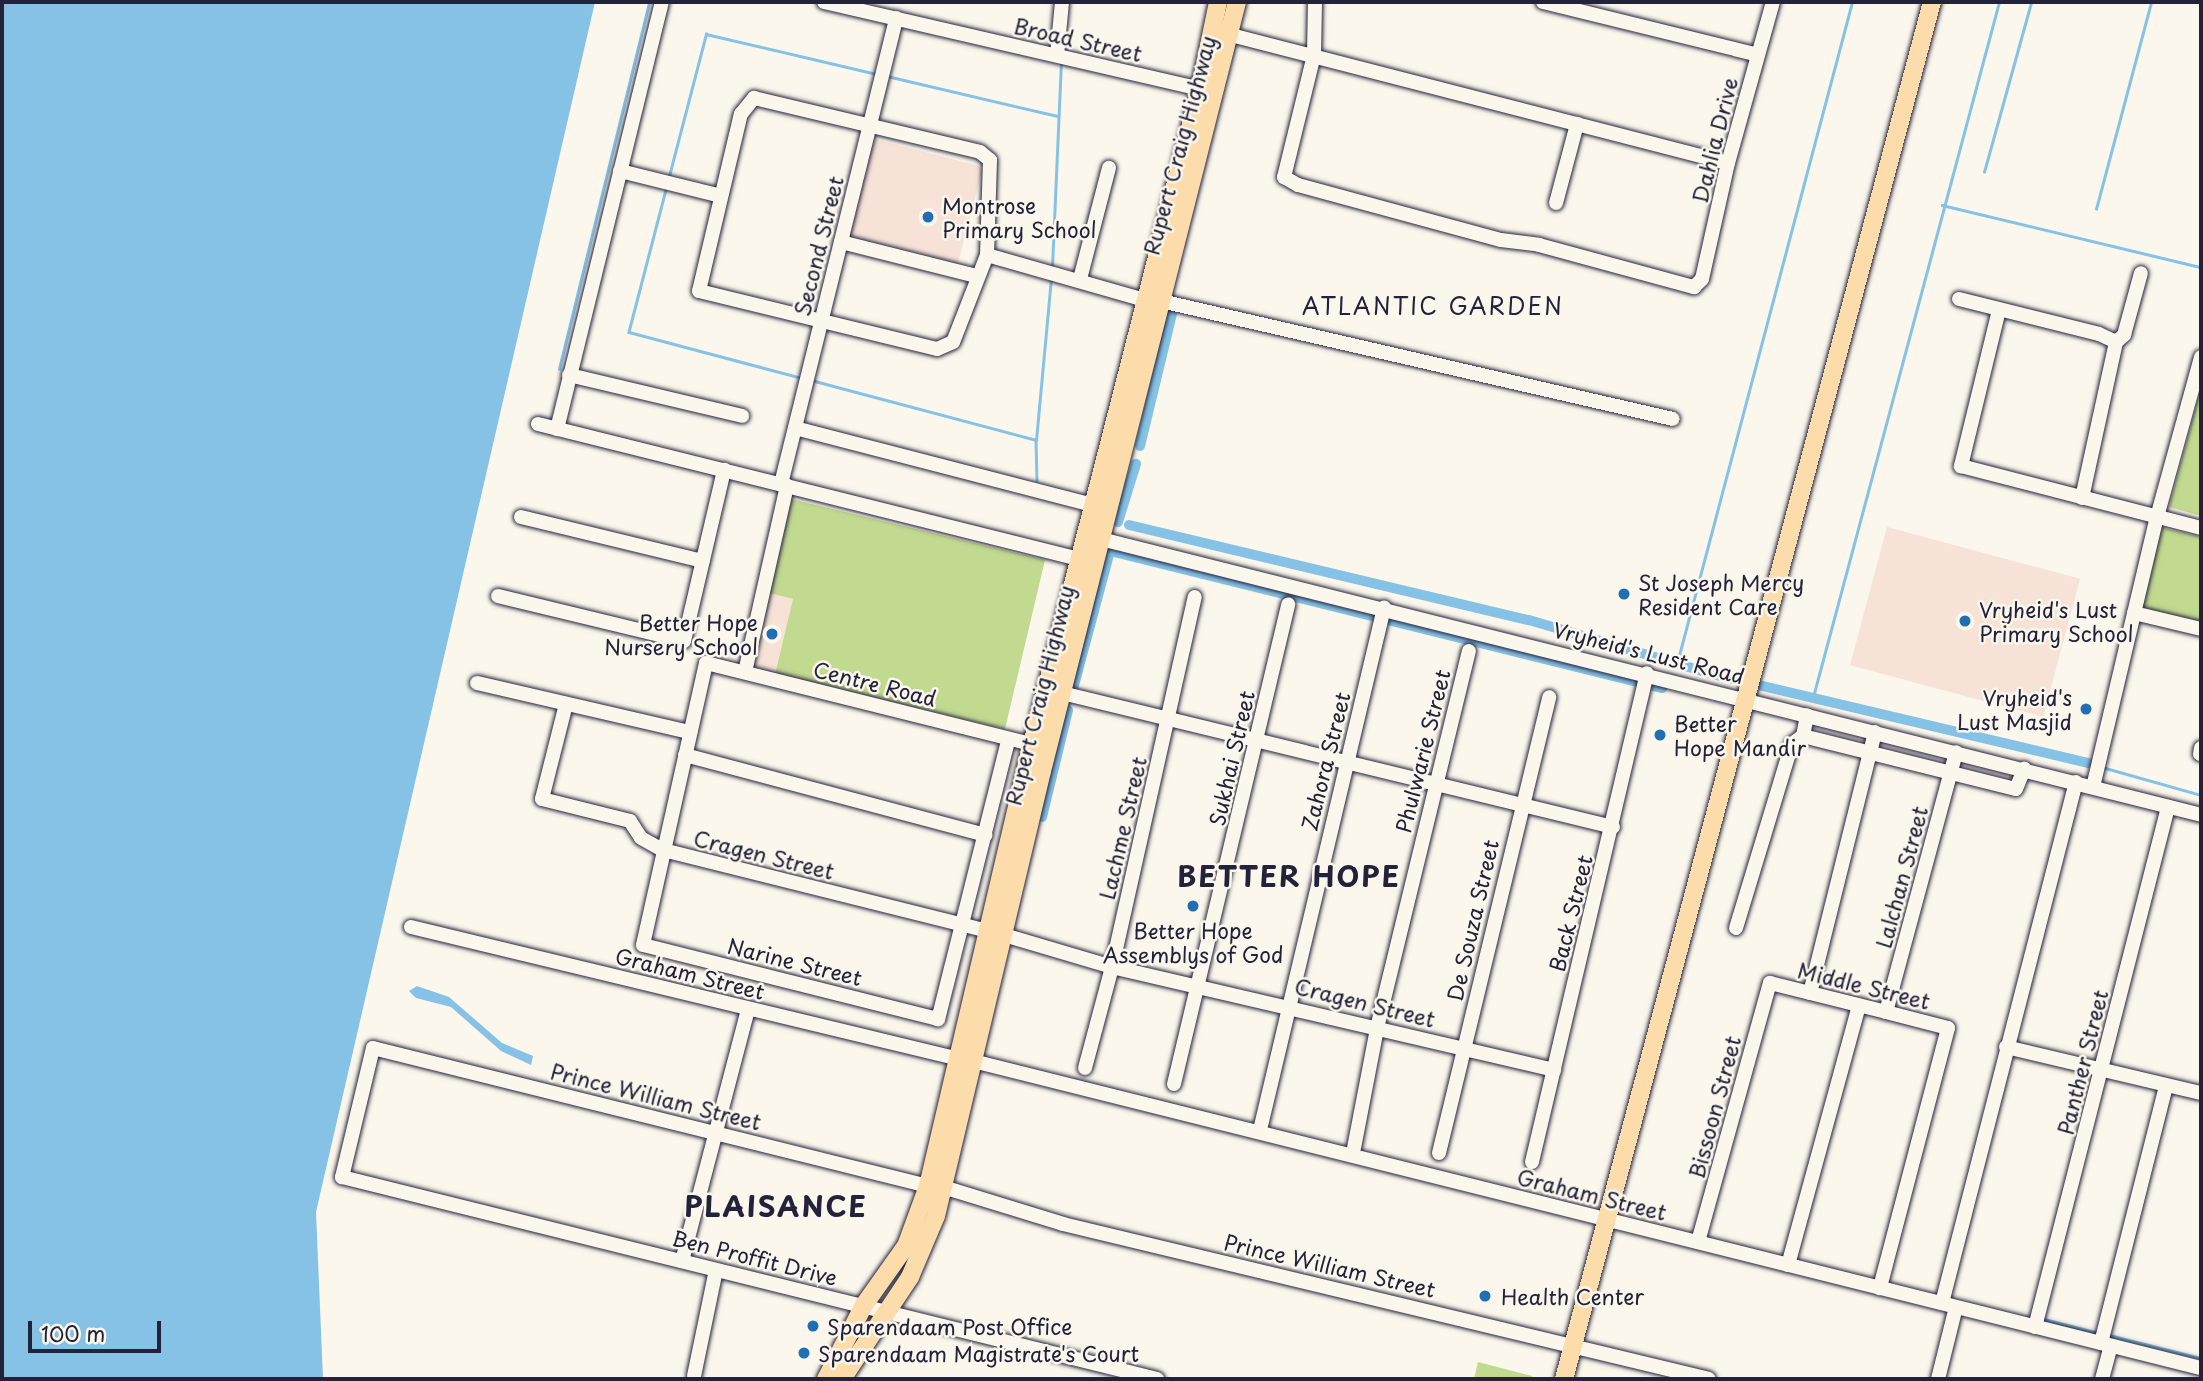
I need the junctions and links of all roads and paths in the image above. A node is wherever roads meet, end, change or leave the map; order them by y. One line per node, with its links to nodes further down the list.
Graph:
1 (663, 2): 22 (street)
2 (824, 2): 10 (street, Broad Street)
3 (1062, 2): 14 (street)
4 (1218, 2): 17 (main road, Rupert Craig Highway)
5 (1237, 2): 13 (main road, Rupert Craig Highway)
6 (1315, 2): 15 (street)
7 (1543, 2): 11 (street)
8 (1773, 2): 16 (street, Dahlia Drive)
9 (1932, 2): 62 (main road)
10 (851, 5): 12 (street, Broad Street)
11 (1596, 8): 16 (street)
12 (896, 18): 14 (street, Broad Street); 18 (street, Second Street)
13 (1231, 35): 15 (street); 31 (main road, Rupert Craig Highway)
14 (1057, 55): 17 (street, Broad Street)
15 (1314, 55): 19 (street); 20 (street, Dahlia Drive)
16 (1758, 55): 20 (street, Dahlia Drive)
17 (1200, 89): 31 (main road, Rupert Craig Highway)
18 (870, 124): 23 (street); 25 (street, Second Street); 26 (street)
19 (1577, 124): 20 (street); 24 (street)
20 (1728, 163)
21 (1109, 168): 29 (street)
22 (620, 172): 23 (street); 36 (street)
23 (721, 196): 33 (street)
24 (1556, 203)
25 (841, 242): 28 (street); 33 (street, Second Street)
26 (987, 255): 28 (street); 29 (street)
27 (2141, 273): 34 (street)
28 (976, 276): 33 (street)
29 (1080, 279): 31 (street)
30 (1959, 299): 32 (street)
31 (1153, 300): 38 (street); 45 (main road, Rupert Craig Highway); 49 (main road, Rupert Craig Highway)
32 (1999, 310): 34 (street); 44 (street)
33 (821, 322): 40 (street, Second Street)
34 (2116, 342): 44 (street)
35 (2201, 357): 47 (street)
36 (569, 375): 37 (street); 41 (street)
37 (742, 416)
38 (1673, 419)
39 (538, 424): 41 (street)
40 (795, 428): 43 (street, Second Street); 45 (street)
41 (557, 429): 42 (street)
42 (724, 470): 43 (street); 51 (street)
43 (784, 485): 50 (street); 59 (street, Second Street)
44 (2082, 498): 47 (street)
45 (1092, 505): 49 (main road, Rupert Craig Highway)
46 (521, 517): 51 (street)
47 (2157, 517): 48 (street); 56 (street)
48 (2201, 528)
49 (1093, 537): 50 (main road, Rupert Craig Highway); 55 (street, Vryheid's Lust Road); 63 (main road, Rupert Craig Highway)
50 (1079, 559): 73 (main road, Rupert Craig Highway)
51 (703, 561): 52 (street)
52 (498, 596)
53 (1195, 597): 67 (street, Lachme Street)
54 (1288, 604): 71 (street, Sukhai Street)
55 (1383, 610): 60 (street, Vryheid's Lust Road); 77 (street, Zahora Street)
56 (2134, 612): 57 (street); 82 (street)
57 (2201, 629)
58 (1469, 652): 80 (street, Phulwarie Street)
59 (745, 672): 68 (street, Centre Road); 72 (street, Centre Road)
60 (1647, 676): 62 (street, Vryheid's Lust Road); 86 (street, Back Street)
61 (477, 683): 65 (street)
62 (1747, 688): 66 (street, Vryheid's Lust Road); 118 (main road)
63 (1062, 693): 67 (street); 92 (main road, Rupert Craig Highway)
64 (1549, 697): 83 (street, De Souza Street)
65 (566, 704): 68 (street); 88 (street, Cragen Street)
66 (1807, 715): 69 (street, Vryheid's Lust Road); 70 (street)
67 (1167, 719): 71 (street); 93 (street, Lachme Street)
68 (690, 732): 76 (street)
69 (1875, 732): 74 (street); 75 (street, Vryheid's Lust Road)
70 (1803, 736): 74 (street); 91 (street)
71 (1258, 740): 77 (street); 95 (street, Sukhai Street)
72 (1008, 741): 73 (street, Centre Road); 87 (street)
73 (1032, 744): 92 (main road, Rupert Craig Highway)
74 (1870, 752): 79 (street); 96 (street)
75 (1956, 752): 78 (street, Vryheid's Lust Road); 79 (street, Lalchan Street)
76 (685, 755): 87 (street); 88 (street)
77 (1346, 761): 80 (street); 97 (street, Zahora Street)
78 (2024, 769): 79 (street); 81 (street, Vryheid's Lust Road)
79 (1951, 775): 100 (street, Lalchan Street)
80 (1435, 781): 83 (street); 101 (street, Phulwarie Street)
81 (2076, 782): 82 (street, Vryheid's Lust Road); 102 (street)
82 (2093, 787): 84 (street, Vryheid's Lust Road)
83 (1521, 803): 86 (street); 103 (street, De Souza Street)
84 (2168, 807): 85 (street, Vryheid's Lust Road); 107 (street, Panther Street)
85 (2201, 815)
86 (1613, 827): 106 (street, Back Street)
87 (986, 835): 90 (street)
88 (663, 850): 90 (street, Cragen Street); 90 (street, Narine Street)
89 (411, 927): 99 (street, Graham Street)
90 (962, 927): 92 (street, Cragen Street)
91 (1736, 928)
92 (995, 933): 93 (street, Cragen Street); 104 (main road, Rupert Craig Highway)
93 (1112, 967): 95 (street, Cragen Street); 105 (street, Lachme Street)
94 (1770, 983): 96 (street, Middle Street); 119 (street, Bissoon Street)
95 (1198, 984): 97 (street, Cragen Street); 108 (street, Sukhai Street)
96 (1810, 993): 98 (street, Middle Street)
97 (1289, 1005): 101 (street, Cragen Street); 111 (street, Zahora Street)
98 (1859, 1006): 100 (street, Middle Street); 121 (street)
99 (748, 1009): 104 (street, Graham Street); 112 (street)
100 (1886, 1012): 123 (street, Middle Street)
101 (1377, 1028): 103 (street, Cragen Street); 113 (street, Phulwarie Street)
102 (2006, 1046): 107 (street); 125 (street)
103 (1464, 1048): 106 (street, Cragen Street); 114 (street, De Souza Street)
104 (966, 1060): 111 (street, Graham Street); 117 (main road, Rupert Craig Highway)
105 (1085, 1068)
106 (1554, 1070): 115 (street, Back Street)
107 (2102, 1072): 109 (street); 127 (street, Panther Street)
108 (1174, 1084)
109 (2166, 1087): 110 (street); 129 (street)
110 (2201, 1090)
111 (1260, 1130): 118 (street, Graham Street)
112 (715, 1133): 116 (street, Prince William Street); 117 (street, Prince William Street); 120 (street)
113 (1354, 1148)
114 (1439, 1153)
115 (1532, 1162)
116 (342, 1177): 120 (street, Ben Proffit Drive)
117 (936, 1186): 124 (main road, Rupert Craig Highway); 126 (main road, Rupert Craig Highway); 128 (street, Prince William Street)
118 (1607, 1219): 119 (street, Graham Street); 128 (main road)
119 (1698, 1242): 121 (street, Graham Street)
120 (682, 1261): 122 (street, Ben Proffit Drive)
121 (1788, 1265): 123 (street, Graham Street)
122 (716, 1270): 124 (street, Ben Proffit Drive); 131 (street)
123 (1880, 1288): 125 (street, Graham Street)
124 (864, 1305): 126 (street, Ben Proffit Drive); 132 (main road, Rupert Craig Highway)
125 (1949, 1305): 127 (street, Graham Street); 137 (street)
126 (885, 1311): 133 (main road, Rupert Craig Highway); 134 (street, Ben Proffit Drive)
127 (2035, 1327): 129 (street, Graham Street)
128 (1573, 1345): 135 (main road); 136 (street, Prince William Street)
129 (2107, 1350): 130 (street, Graham Street); 138 (street)
130 (2201, 1368)
131 (694, 1376)
132 (826, 1379)
133 (842, 1379)
134 (1157, 1379)
135 (1564, 1379)
136 (1709, 1379)
137 (1938, 1379)
138 (2102, 1379)

